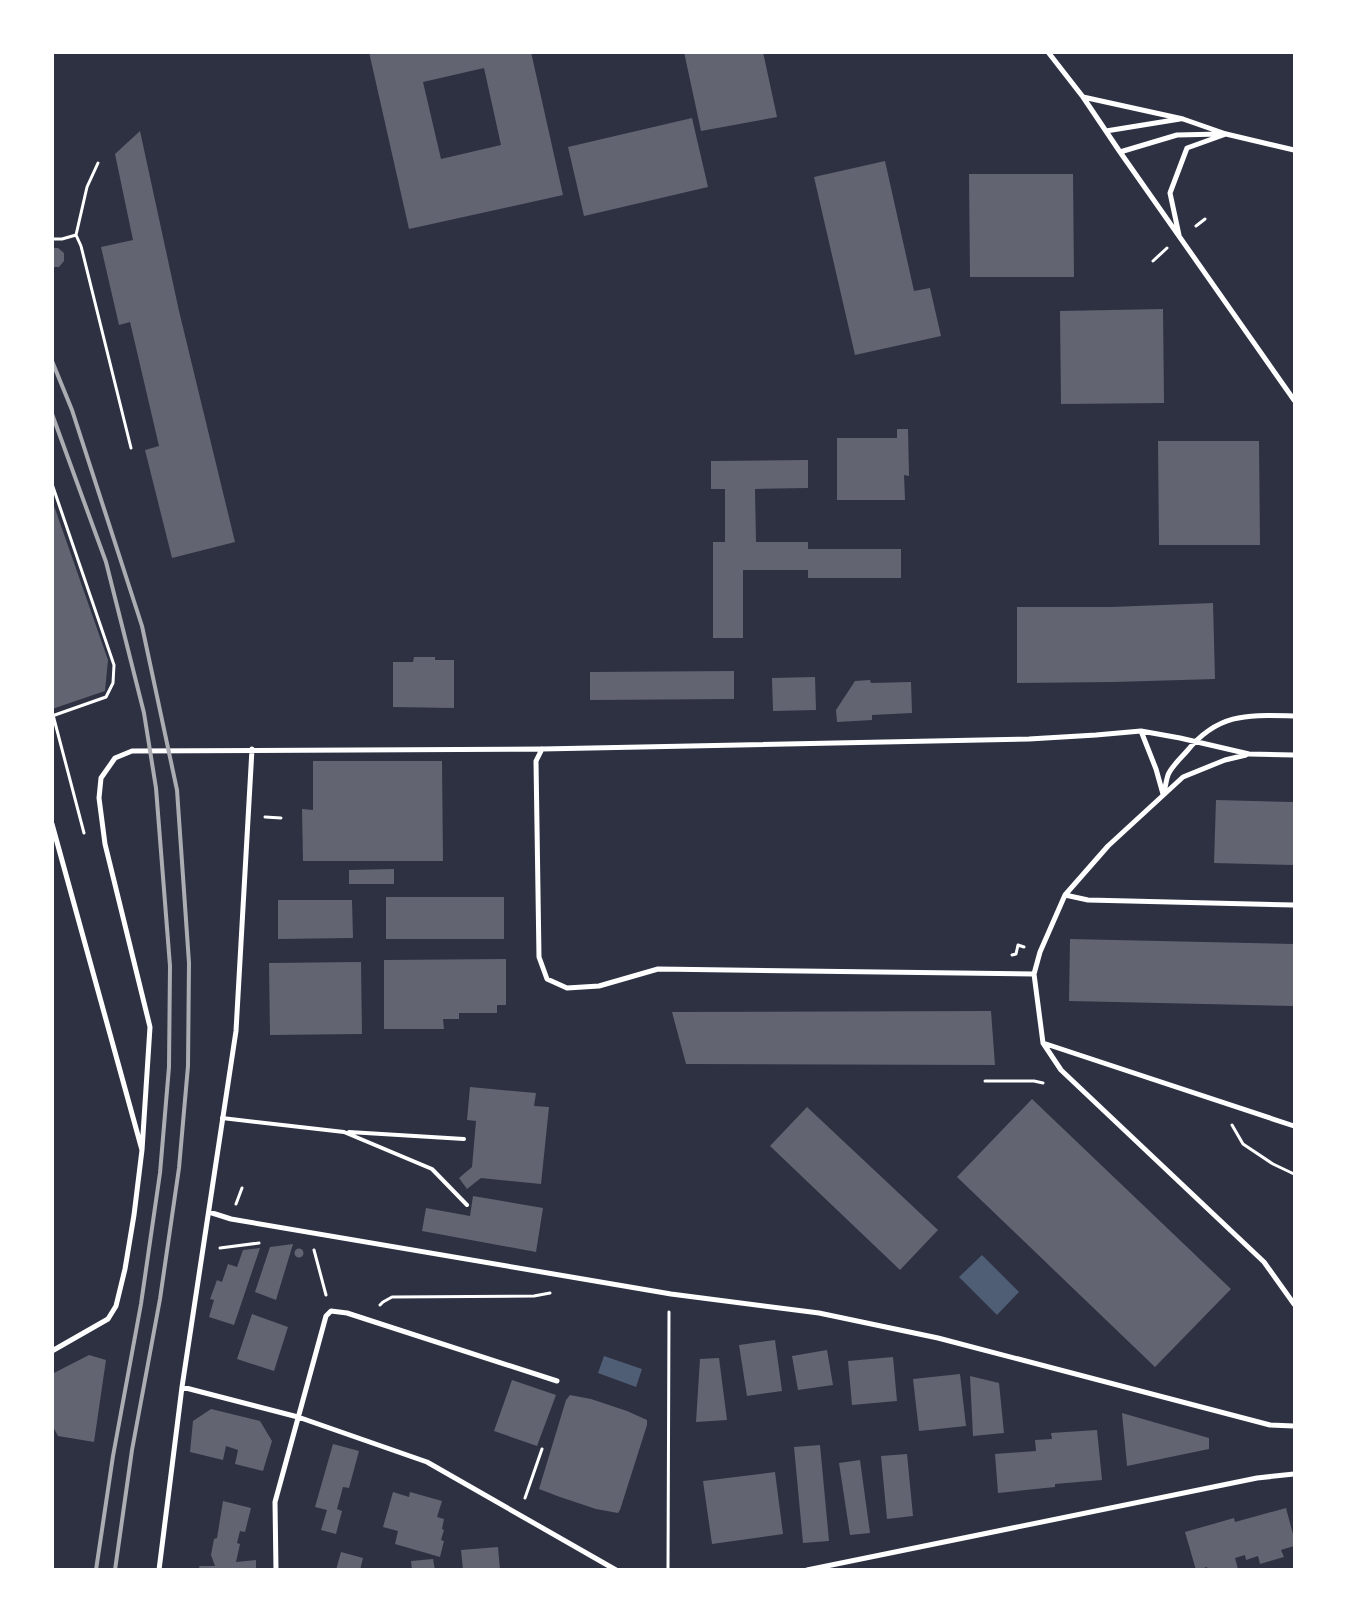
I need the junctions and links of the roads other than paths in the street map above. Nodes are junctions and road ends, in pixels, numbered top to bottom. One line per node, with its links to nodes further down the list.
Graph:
1 (1048, 52): 2 (street)
2 (1082, 97): 3 (street); 4 (street)
3 (1183, 119): 4 (street); 5 (street)
4 (1106, 131): 7 (street)
5 (1226, 134): 6 (street); 7 (street); 8 (street)
6 (1294, 150)
7 (1120, 152): 8 (street)
8 (1180, 238): 9 (street)
9 (1294, 400)
10 (1294, 716): 12 (street)
11 (1141, 731): 12 (street); 14 (street); 17 (street)
12 (1195, 742): 15 (street); 17 (street)
13 (252, 749): 14 (street); 23 (street); 27 (street)
14 (542, 749): 21 (street)
15 (1249, 754): 16 (street); 17 (street)
16 (1294, 755)
17 (1164, 795): 19 (street)
18 (52, 824): 27 (street)
19 (1064, 895): 20 (street); 21 (street)
20 (1294, 905)
21 (1034, 974): 22 (street)
22 (1043, 1043): 24 (street); 30 (street)
23 (222, 1118): 25 (lane); 29 (street)
24 (1294, 1126)
25 (344, 1132): 26 (lane); 28 (lane)
26 (464, 1139)
27 (142, 1150): 31 (street)
28 (467, 1205)
29 (209, 1212): 33 (street); 35 (street)
30 (1294, 1304)
31 (52, 1351)
32 (558, 1381): 34 (street)
33 (182, 1387): 34 (street); 37 (street)
34 (298, 1417): 38 (street); 39 (street)
35 (1294, 1426)
36 (1294, 1474): 40 (street)
37 (159, 1570)
38 (276, 1570)
39 (616, 1570)
40 (807, 1570)

